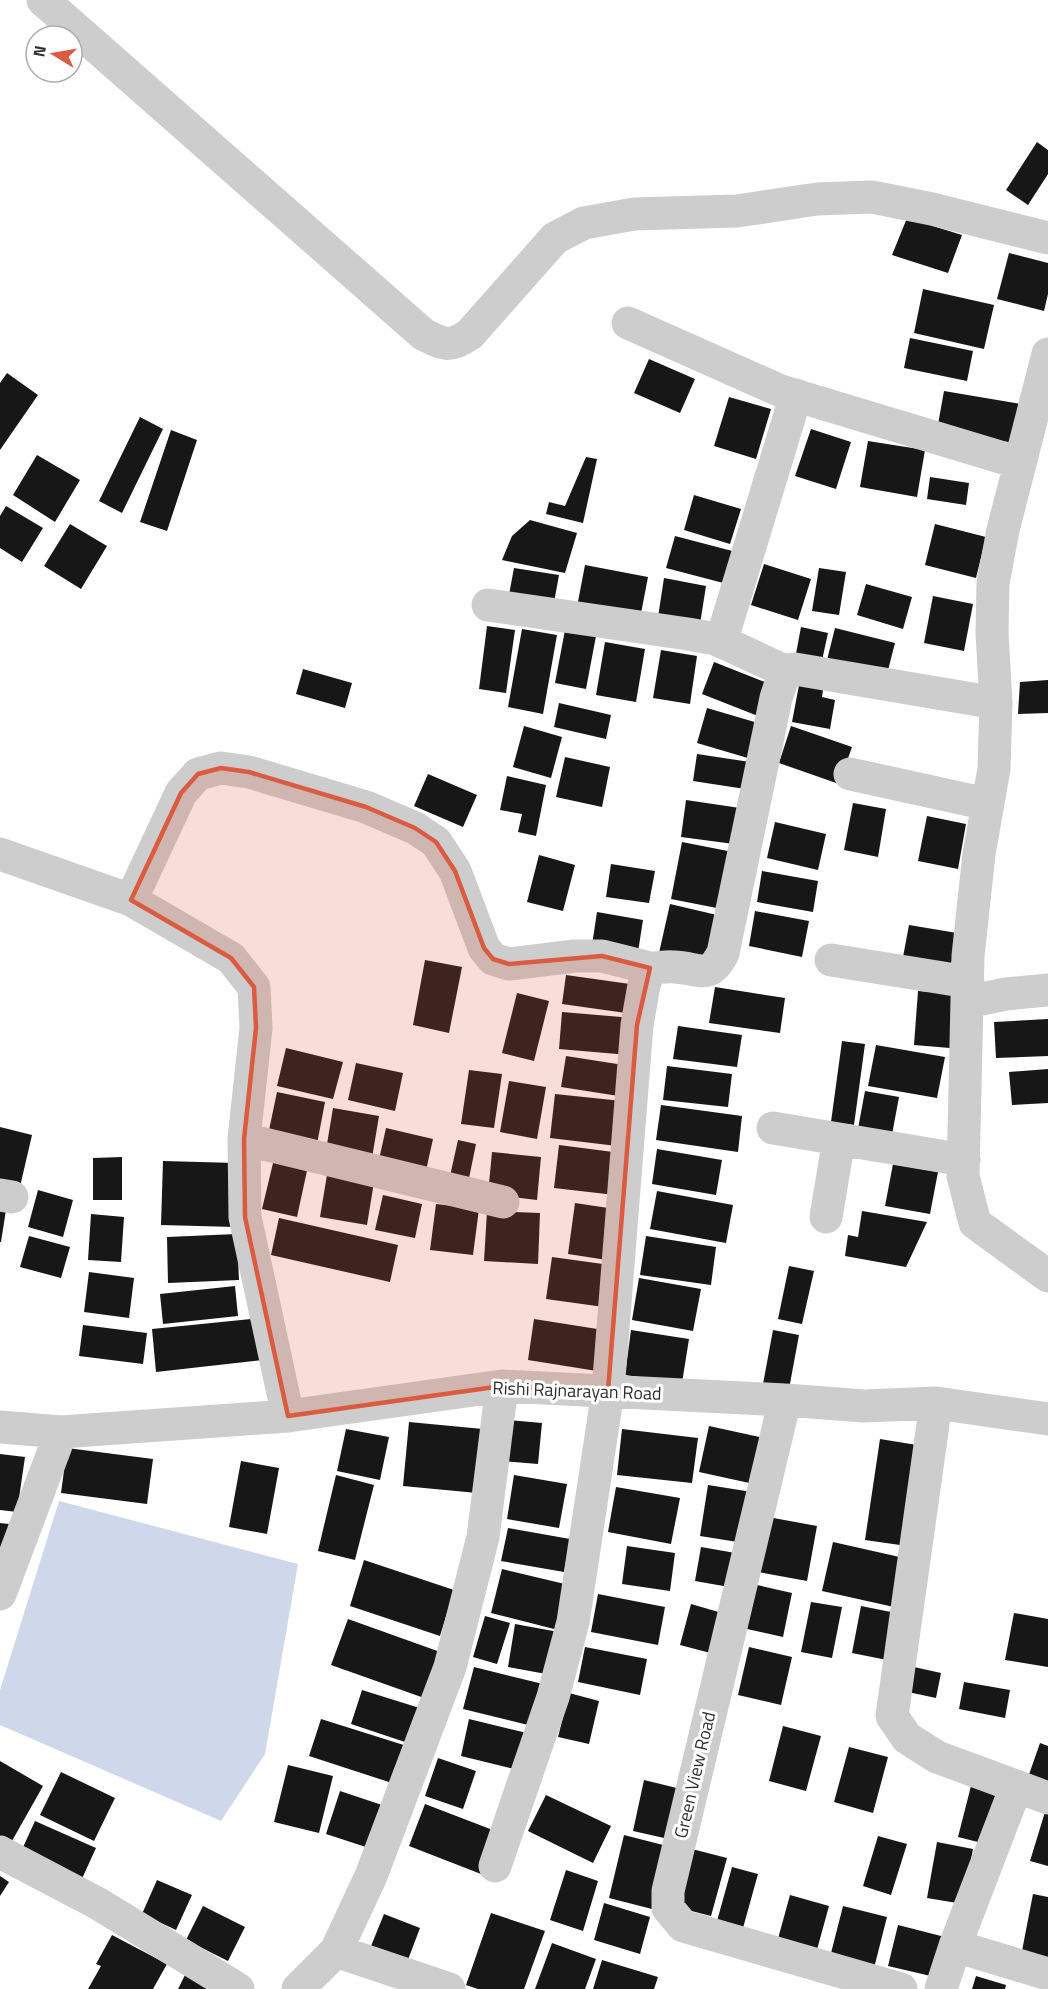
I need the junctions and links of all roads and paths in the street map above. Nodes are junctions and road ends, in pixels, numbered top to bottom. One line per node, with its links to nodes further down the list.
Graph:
1 (43, 0): 2 (street)
2 (1048, 238)
3 (628, 323): 5 (street)
4 (1048, 355): 6 (street)
5 (796, 395): 6 (street); 8 (street)
6 (1020, 463): 10 (street)
7 (488, 605): 8 (street)
8 (721, 642): 9 (street)
9 (785, 671): 10 (street); 16 (street)
10 (996, 703): 12 (street)
11 (850, 774): 12 (street)
12 (987, 804): 18 (street)
13 (0, 854): 14 (street)
14 (131, 900): 16 (street); 20 (street)
15 (831, 960): 18 (street)
16 (650, 968): 27 (street)
17 (1048, 990): 18 (street)
18 (967, 992): 22 (street)
19 (773, 1128): 21 (street)
20 (244, 1139): 23 (street); 30 (street)
21 (839, 1139): 22 (street); 24 (street)
22 (964, 1160): 25 (street)
23 (503, 1202)
24 (826, 1216)
25 (1048, 1276)
26 (502, 1386): 27 (street, Rishi Rajnarayan Road); 30 (street, Rishi Rajnarayan Road); 40 (street)
27 (608, 1391): 28 (street, Rishi Rajnarayan Road); 38 (street)
28 (785, 1400): 29 (street, Rishi Rajnarayan Road); 45 (street, Green View Road)
29 (936, 1403): 31 (street, Rishi Rajnarayan Road); 35 (street)
30 (288, 1416): 33 (street, Rishi Rajnarayan Road)
31 (1048, 1419)
32 (0, 1427): 33 (street, Rishi Rajnarayan Road)
33 (62, 1432): 34 (street)
34 (0, 1594)
35 (1016, 1787): 36 (street); 39 (street)
36 (1048, 1798)
37 (0, 1852): 42 (street)
38 (495, 1866)
39 (955, 1946): 41 (street); 46 (street)
40 (336, 1950): 43 (street); 44 (street)
41 (1048, 1974)
42 (238, 1989)
43 (298, 1989)
44 (449, 1989)
45 (901, 1989)
46 (941, 1989)

